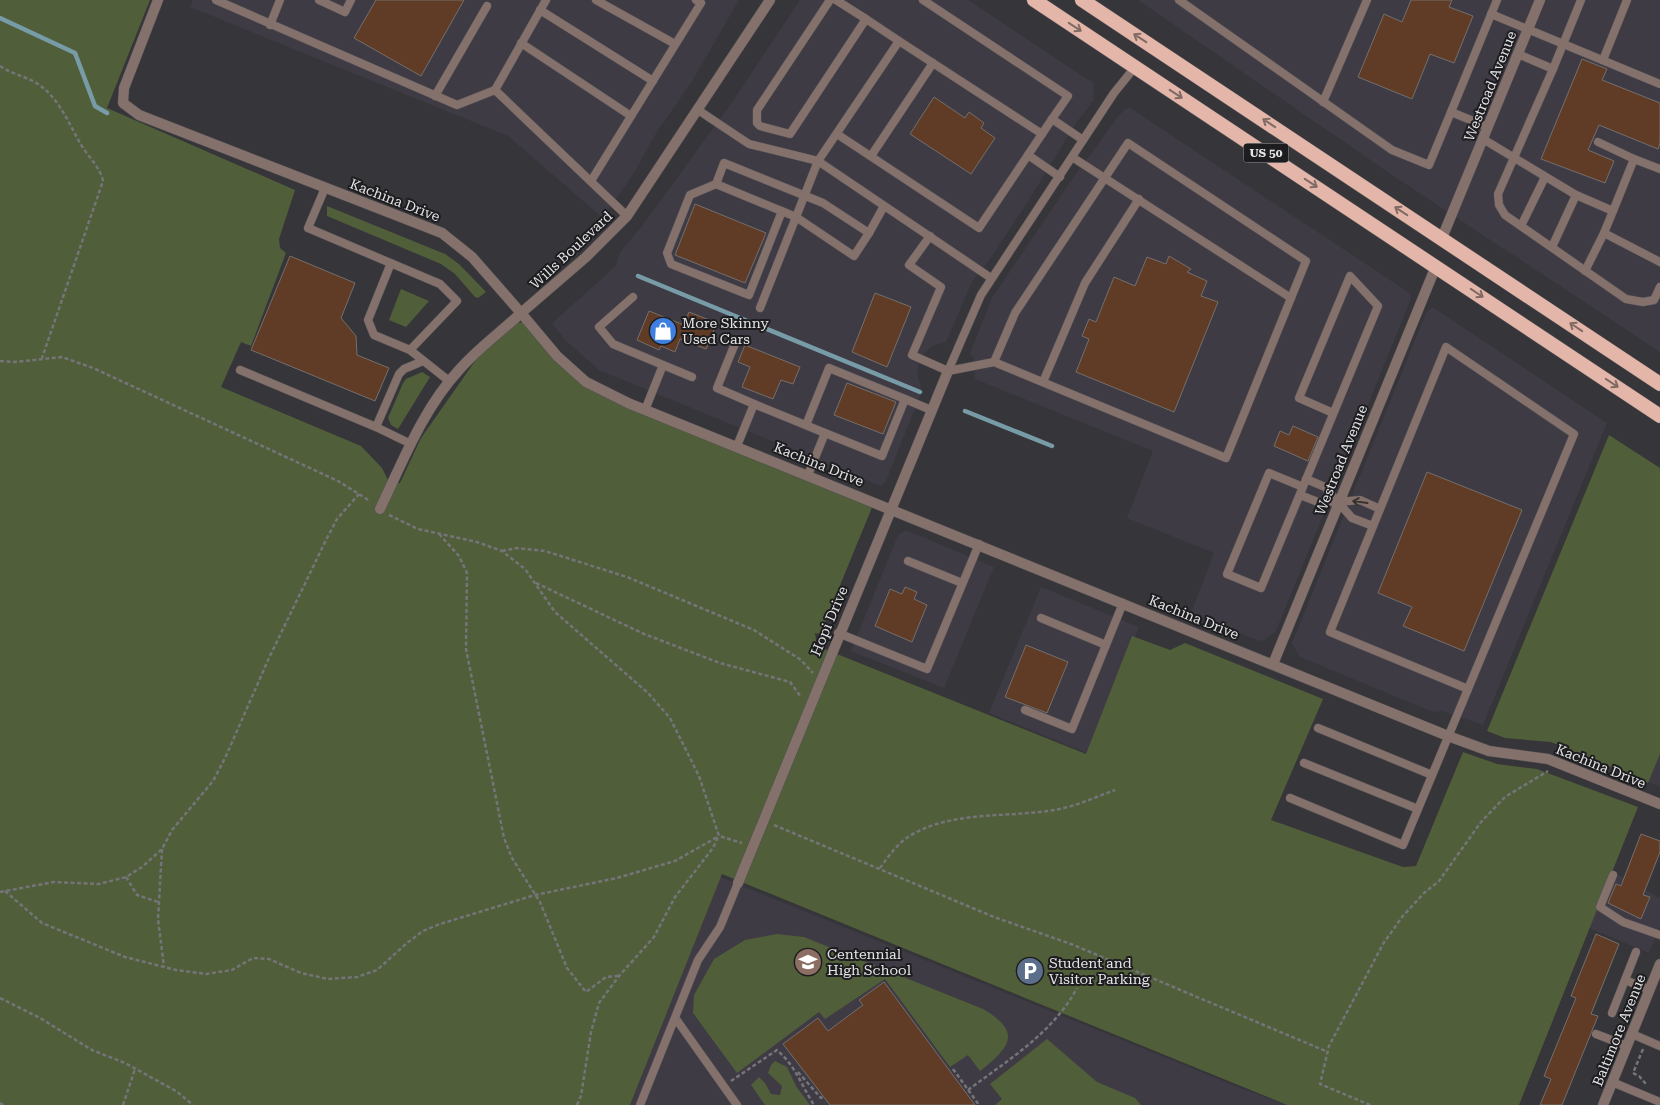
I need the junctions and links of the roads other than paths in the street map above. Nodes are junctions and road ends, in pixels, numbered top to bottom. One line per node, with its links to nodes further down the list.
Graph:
1 (158, 0): 63 (street, Kachina Drive)
2 (216, 0): 25 (lane)
3 (280, 0): 25 (lane)
4 (319, 0): 5 (lane)
5 (351, 0)
6 (546, 0): 22 (lane)
7 (596, 0): 29 (lane)
8 (696, 0): 29 (lane)
9 (830, 0): 24 (lane)
10 (836, 0): 24 (lane)
11 (923, 0): 44 (lane)
12 (1034, 0): 34 (highway, US 50, one-way to 34)
13 (1082, 0): 76 (highway, US 50, one-way to 13)
14 (1179, 0): 40 (lane)
15 (1367, 0): 40 (lane)
16 (1497, 0): 23 (lane)
17 (1540, 0): 26 (street, Westroad Avenue)
18 (1581, 0): 30 (lane)
19 (1628, 0): 32 (lane)
20 (768, 1): 41 (street, Wills Boulevard)
21 (487, 6): 39 (lane)
22 (540, 10): 28 (lane); 36 (lane)
23 (1491, 14): 26 (lane); 42 (lane)
24 (866, 19): 27 (lane)
25 (270, 25): 39 (lane)
26 (1528, 30): 30 (lane); 31 (street, Westroad Avenue)
27 (899, 41): 33 (lane); 46 (lane)
28 (521, 43): 38 (lane); 43 (lane)
29 (675, 44): 36 (lane)
30 (1563, 44): 32 (lane); 35 (lane)
31 (1518, 54): 35 (lane); 45 (street, Westroad Avenue)
32 (1603, 60): 37 (lane)
33 (933, 63): 47 (lane); 51 (lane)
34 (1135, 67): 49 (lane); 80 (highway, US 50, one-way to 80)
35 (1554, 69): 54 (lane)
36 (653, 81): 43 (lane)
37 (1660, 84)
38 (495, 90): 39 (lane); 61 (lane)
39 (435, 96)
40 (1322, 102): 42 (lane)
41 (698, 110): 56 (lane); 70 (street, Wills Boulevard)
42 (1451, 112): 45 (lane)
43 (631, 116): 61 (lane)
44 (1052, 119): 47 (lane); 49 (lane)
45 (1488, 127): 48 (street, Westroad Avenue)
46 (837, 134): 51 (lane); 56 (lane)
47 (1042, 134): 52 (lane)
48 (1483, 139): 54 (lane); 76 (street, Westroad Avenue)
49 (1083, 140): 53 (lane)
50 (1598, 142): 55 (lane)
51 (871, 156): 52 (lane)
52 (1028, 156): 59 (lane)
53 (1072, 158): 59 (lane); 60 (lane)
54 (1514, 158): 58 (lane); 72 (lane)
55 (1634, 159): 57 (lane); 69 (lane)
56 (818, 161): 64 (lane); 67 (lane)
57 (1660, 169)
58 (1545, 176): 65 (lane); 72 (lane)
59 (1060, 177): 82 (lane)
60 (1105, 178): 66 (lane); 85 (lane); 91 (lane)
61 (591, 182): 70 (lane)
62 (716, 184): 64 (lane); 68 (lane); 68 (lane)
63 (325, 188): 79 (lane); 87 (street, Kachina Drive)
64 (805, 195): 71 (lane); 73 (lane)
65 (1576, 195): 69 (lane); 77 (lane)
66 (1139, 199): 85 (lane); 97 (lane)
67 (884, 206): 73 (lane); 75 (lane)
68 (782, 211): 71 (lane)
69 (1613, 212): 74 (lane)
70 (627, 216): 87 (street, Wills Boulevard)
71 (796, 217): 73 (lane); 86 (lane)
72 (1521, 226): 77 (lane)
73 (869, 233)
74 (1604, 233): 78 (lane); 81 (lane)
75 (930, 236): 82 (lane); 94 (lane)
76 (1442, 238): 98 (highway, US 50, one-way to 76)
77 (1552, 247): 81 (lane)
78 (1660, 262)
79 (391, 263): 89 (lane); 89 (lane)
80 (1436, 266): 104 (highway, US 50, one-way to 104); 113 (street, Westroad Avenue)
81 (1585, 271): 83 (lane)
82 (992, 278): 94 (lane)
83 (1660, 288)
84 (633, 297): 92 (lane)
85 (1291, 298): 97 (lane)
86 (760, 308)
87 (521, 313): 96 (street, Wills Boulevard); 101 (street, Kachina Drive)
88 (736, 340): 100 (lane)
89 (410, 350): 90 (lane)
90 (423, 361): 96 (lane); 106 (lane)
91 (994, 362): 94 (lane); 97 (lane)
92 (663, 365): 95 (lane); 101 (lane)
93 (240, 370): 106 (lane)
94 (948, 371): 102 (street, Hopi Drive)
95 (692, 377)
96 (449, 382): 108 (street, Wills Boulevard)
97 (1043, 382)
98 (1660, 384)
99 (905, 400): 102 (lane); 105 (lane); 107 (lane)
100 (754, 404): 105 (lane); 109 (lane)
101 (645, 410): 109 (street, Kachina Drive)
102 (931, 410): 114 (street, Hopi Drive)
103 (1333, 413): 103 (lane); 111 (lane)
104 (1660, 416)
105 (806, 424): 107 (lane)
106 (376, 427): 108 (lane)
107 (825, 433): 110 (lane)
108 (411, 444): 115 (street, Wills Boulevard)
109 (737, 446): 110 (street, Kachina Drive)
110 (808, 475): 114 (street, Kachina Drive)
111 (1306, 479): 112 (lane); 113 (lane)
112 (1301, 491): 112 (lane); 113 (lane)
113 (1338, 502): 116 (lane, one-way to 113); 117 (lane); 125 (street, Westroad Avenue)
114 (892, 508): 118 (street, Kachina Drive); 123 (street, Hopi Drive)
115 (380, 509)
116 (1380, 509): 117 (lane); 126 (lane)
117 (1373, 526): 126 (lane)
118 (979, 544): 120 (lane); 121 (street, Kachina Drive)
119 (908, 561): 120 (lane)
120 (962, 583): 123 (lane)
121 (1123, 603): 124 (lane); 125 (street, Kachina Drive)
122 (1041, 618): 124 (lane)
123 (838, 633): 136 (street, Hopi Drive)
124 (1106, 645): 127 (lane)
125 (1273, 664): 129 (street, Kachina Drive)
126 (1468, 689): 129 (lane)
127 (1024, 710)
128 (1318, 728): 131 (lane)
129 (1448, 736): 131 (lane); 133 (street, Kachina Drive)
130 (1304, 763): 134 (lane)
131 (1432, 775): 134 (lane)
132 (1290, 798): 134 (lane)
133 (1660, 804)
134 (1418, 809)
135 (1613, 875): 137 (lane)
136 (738, 883): 143 (lane)
137 (1660, 935)
138 (1636, 952): 140 (lane)
139 (1660, 964): 141 (street, Baltimore Avenue)
140 (1625, 980): 141 (lane); 142 (lane)
141 (1650, 990): 145 (street, Baltimore Avenue)
142 (1612, 1013)
143 (676, 1019): 150 (lane); 151 (lane)
144 (1596, 1034): 146 (lane)
145 (1632, 1034): 146 (street, Baltimore Avenue); 147 (lane)
146 (1627, 1046): 148 (street, Baltimore Avenue)
147 (1660, 1046)
148 (1612, 1082): 149 (lane); 152 (street, Baltimore Avenue)
149 (1660, 1102)
150 (640, 1105)
151 (737, 1105)
152 (1603, 1105)

